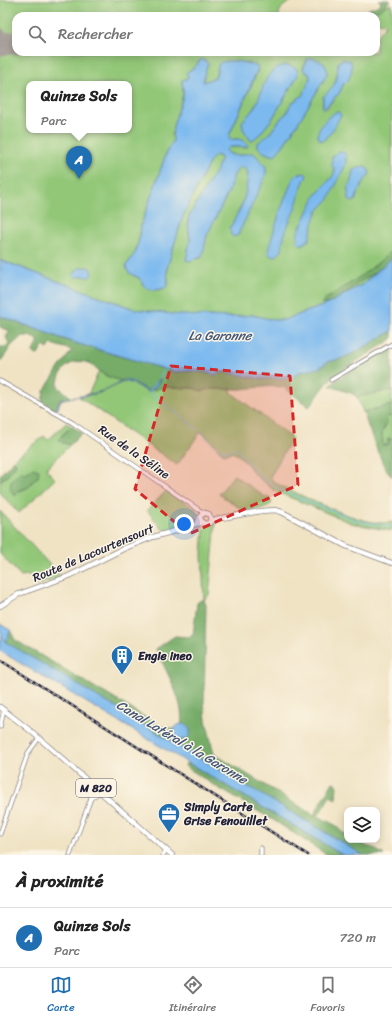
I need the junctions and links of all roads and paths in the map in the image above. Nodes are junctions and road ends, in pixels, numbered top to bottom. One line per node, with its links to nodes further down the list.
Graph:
1 (392, 344): 2 (street)
2 (331, 380)
3 (0, 381): 4 (street, Rue de la Séline)
4 (199, 510): 5 (street, Rue de la Séline); 6 (street)
5 (208, 514): 6 (main road); 7 (main road); 8 (main road)
6 (200, 517): 9 (main road); 10 (main road)
7 (216, 519): 8 (main road, Route de Lacourtensourt); 11 (main road, Route de Lacourtensourt)
8 (210, 522): 9 (main road, Route de Lacourtensourt)
9 (203, 523): 10 (main road, Route de Lacourtensourt)
10 (196, 524): 12 (main road, Route de Lacourtensourt)
11 (392, 563)
12 (0, 606)
13 (0, 703): 16 (main road, M 820)
14 (2, 708): 15 (main road, M 820); 17 (street)
15 (12, 716): 16 (main road, M 820); 17 (street)
16 (20, 722): 18 (main road, M 820)
17 (1, 726)
18 (39, 738): 19 (main road, M 820); 22 (street)
19 (82, 775): 20 (main road, M 820); 21 (street)
20 (100, 792): 21 (street); 24 (main road, M 820)
21 (91, 798): 25 (street)
22 (0, 834)
23 (261, 848): 28 (street)
24 (166, 850): 26 (street); 27 (main road, M 820)
25 (70, 855)
26 (163, 855)
27 (172, 855)
28 (261, 855)

